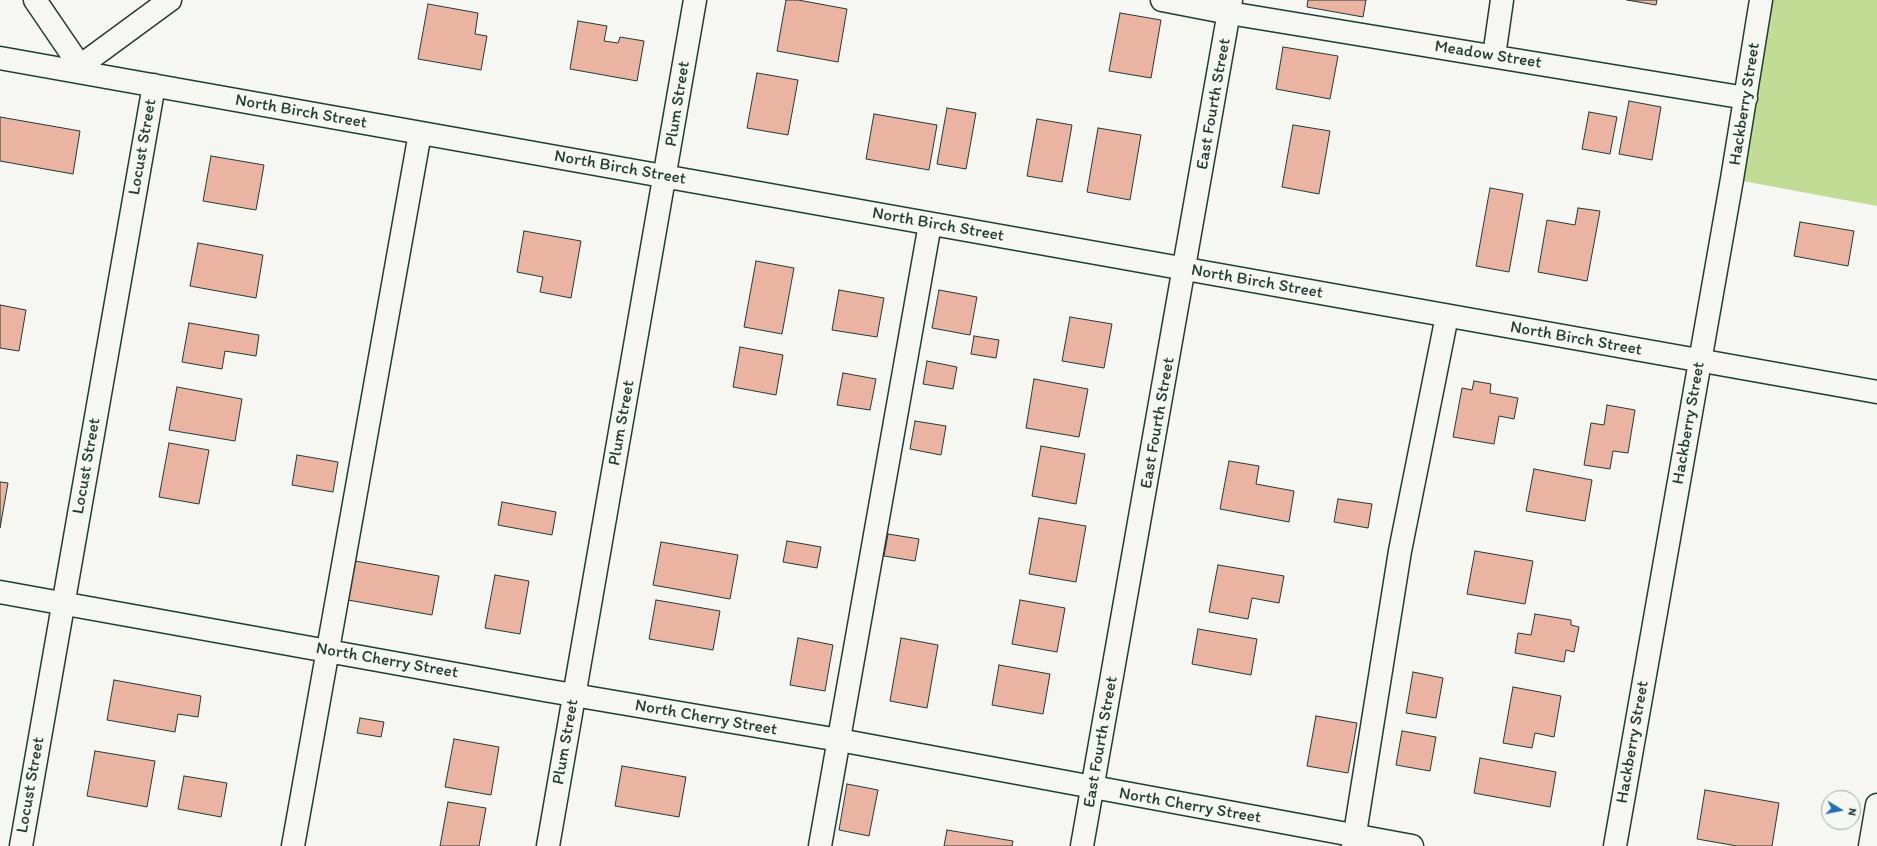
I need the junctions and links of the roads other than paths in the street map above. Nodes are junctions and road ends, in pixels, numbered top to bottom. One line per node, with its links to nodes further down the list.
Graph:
1 (35, 0): 10 (street)
2 (170, 0): 10 (street)
3 (695, 0): 14 (street, Plum Street)
4 (1162, 0): 7 (street, Meadow Street)
5 (1502, 0): 8 (street)
6 (1762, 0): 12 (street, Hackberry Street)
7 (1230, 7): 8 (street, Meadow Street); 16 (street, East Fourth Street)
8 (1494, 56): 12 (street, Meadow Street)
9 (0, 58): 10 (street, North Birch Street)
10 (86, 70): 11 (street, North Birch Street)
11 (154, 85): 13 (street, North Birch Street); 21 (street, Locust Street)
12 (1746, 98): 18 (street, Hackberry Street)
13 (420, 133): 14 (street, North Birch Street); 22 (street)
14 (665, 176): 15 (street, North Birch Street); 23 (street, Plum Street)
15 (930, 224): 16 (street, North Birch Street); 24 (street)
16 (1185, 269): 17 (street, North Birch Street); 25 (street, East Fourth Street)
17 (1447, 316): 18 (street, North Birch Street); 27 (street)
18 (1700, 361): 19 (street, North Birch Street); 34 (street, Hackberry Street)
19 (1877, 392)
20 (0, 592): 21 (street, North Cherry Street)
21 (63, 603): 22 (street, North Cherry Street); 28 (street, Locust Street)
22 (327, 651): 23 (street, North Cherry Street); 29 (street)
23 (574, 695): 24 (street, North Cherry Street); 30 (street, Plum Street)
24 (839, 740): 25 (street, North Cherry Street); 31 (street)
25 (1092, 788): 27 (street, North Cherry Street); 32 (street, East Fourth Street)
26 (1877, 806): 35 (street)
27 (1354, 841): 33 (street, North Cherry Street)
28 (21, 846)
29 (293, 846)
30 (548, 846)
31 (820, 846)
32 (1082, 846)
33 (1412, 846)
34 (1615, 846)
35 (1870, 846)

